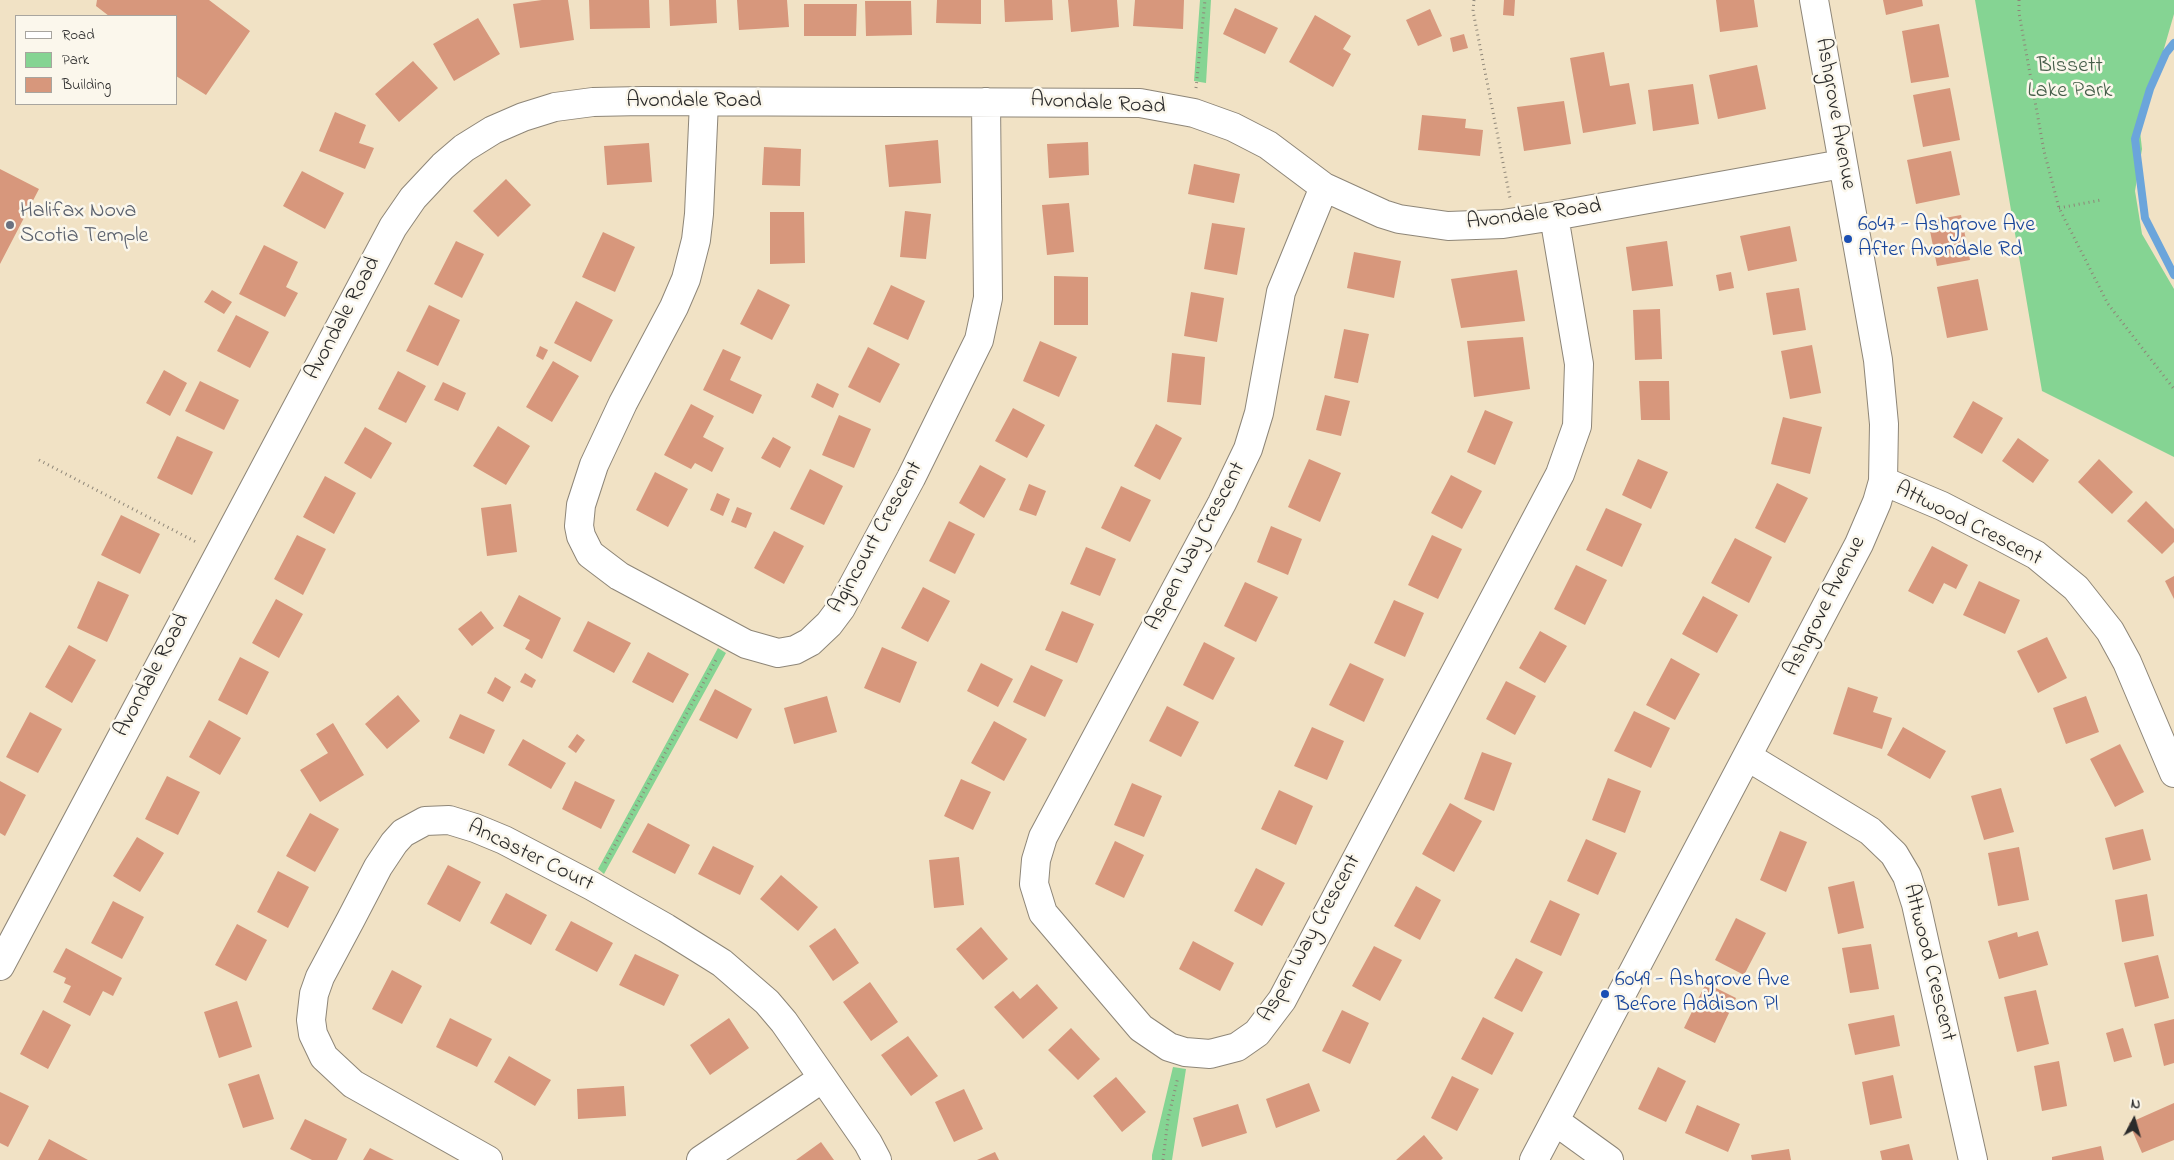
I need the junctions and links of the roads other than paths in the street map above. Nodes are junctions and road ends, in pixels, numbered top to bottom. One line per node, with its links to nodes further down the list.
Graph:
1 (1814, 0): 4 (street, Ashgrove Avenue)
2 (704, 102): 3 (street, Avondale Road); 3 (street, Agincourt Crescent); 10 (street, Avondale Road)
3 (986, 102): 5 (street, Avondale Road)
4 (1842, 164): 6 (street, Avondale Road); 7 (street, Ashgrove Avenue)
5 (1324, 187): 6 (street, Avondale Road); 6 (street, Aspen Way Crescent)
6 (1554, 216)
7 (1883, 481): 8 (street, Ashgrove Avenue); 9 (street, Attwood Crescent)
8 (1748, 757): 12 (street, Ashgrove Avenue); 18 (street, Attwood Crescent)
9 (2174, 773)
10 (0, 966)
11 (823, 1078): 13 (street, Ancaster Court); 14 (street); 15 (street, Ancaster Court)
12 (1555, 1121): 16 (street, Ashgrove Avenue); 17 (street)
13 (488, 1160)
14 (701, 1160)
15 (877, 1160)
16 (1534, 1160)
17 (1609, 1160)
18 (1973, 1160)

